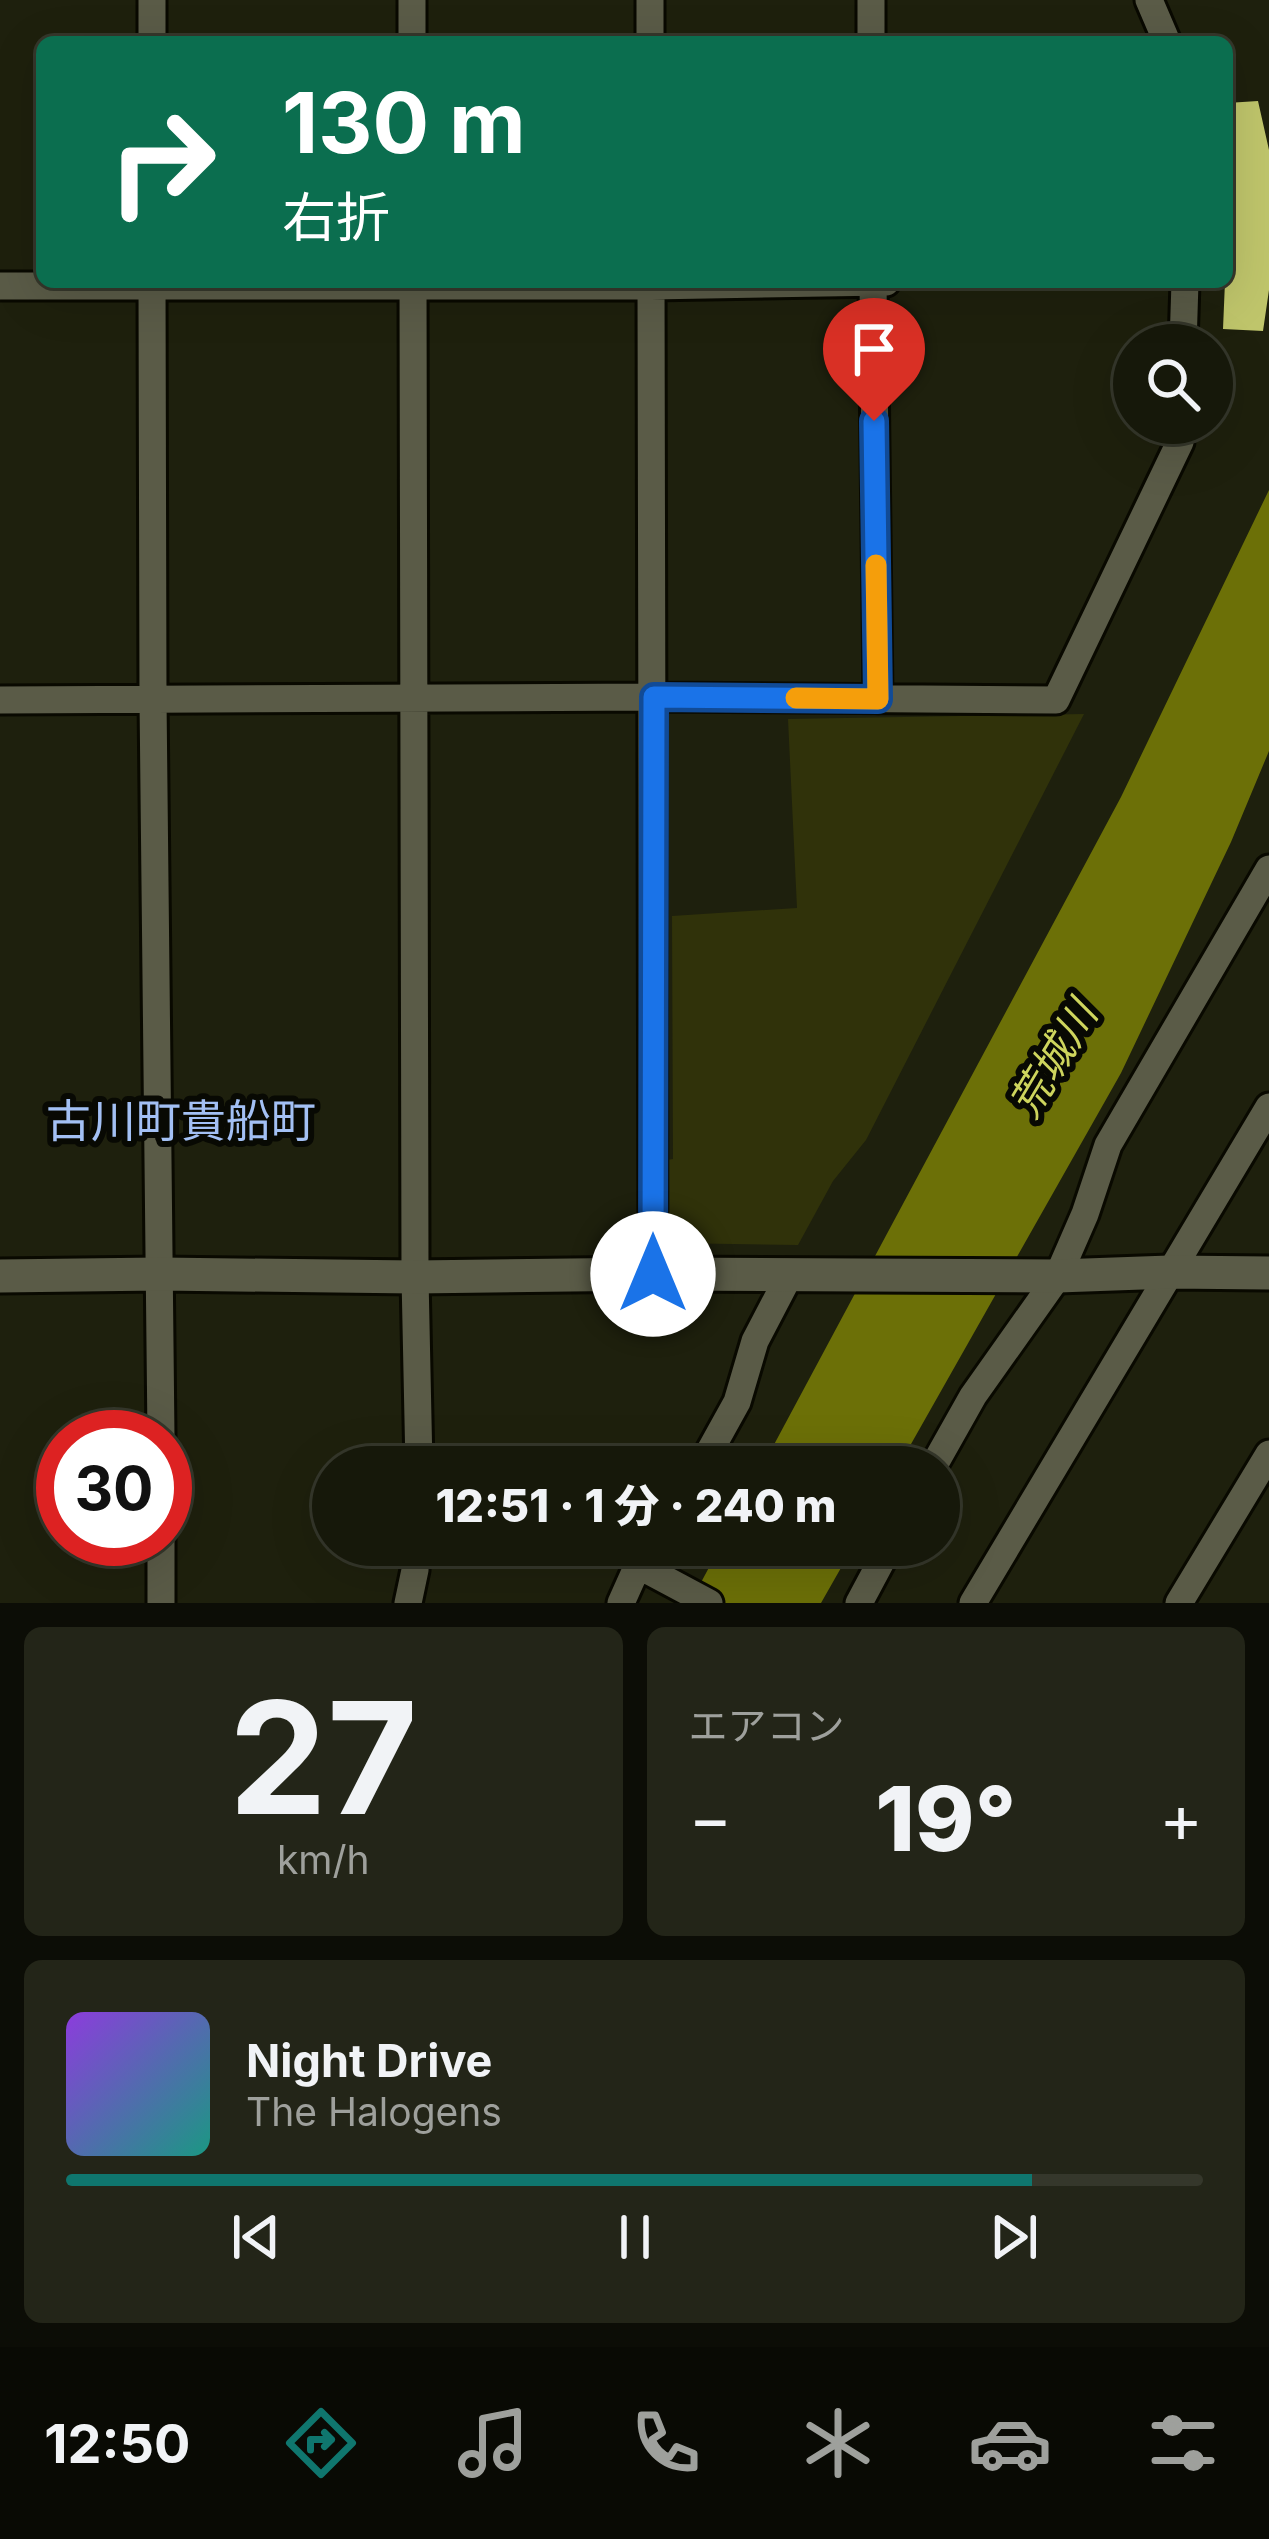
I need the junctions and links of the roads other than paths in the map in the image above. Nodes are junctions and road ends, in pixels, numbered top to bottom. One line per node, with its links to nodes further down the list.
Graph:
1 (152, 0): 6 (street)
2 (412, 0): 7 (street)
3 (650, 0): 8 (street)
4 (871, 0): 9 (street)
5 (1149, 0): 10 (street)
6 (152, 36)
7 (412, 36)
8 (650, 36)
9 (871, 36)
10 (1164, 36)
11 (36, 285): 12 (street)
12 (0, 286)
13 (152, 288): 22 (street)
14 (413, 288): 21 (street)
15 (651, 288): 20 (street)
16 (872, 288): 23 (street)
17 (1185, 288): 18 (street)
18 (1184, 324)
19 (1179, 444): 23 (street)
20 (654, 697): 21 (street); 23 (street); 30 (street)
21 (414, 698): 22 (street); 34 (street)
22 (153, 699): 24 (street); 29 (street)
23 (878, 699)
24 (0, 700)
25 (1269, 869): 33 (street)
26 (1269, 1107): 27 (street)
27 (1170, 1272): 28 (street); 33 (street); 50 (street)
28 (1269, 1273)
29 (160, 1274): 32 (street); 34 (street); 35 (street)
30 (653, 1274): 31 (street); 34 (street)
31 (790, 1274): 33 (street); 37 (street)
32 (0, 1276)
33 (1049, 1276): 38 (street)
34 (415, 1277): 36 (street)
35 (160, 1410)
36 (419, 1446)
37 (713, 1446)
38 (945, 1446)
39 (1269, 1454): 51 (street)
40 (160, 1566): 45 (street)
41 (415, 1566): 46 (street)
42 (639, 1566): 47 (street)
43 (659, 1566): 48 (street)
44 (879, 1566): 49 (street)
45 (160, 1603)
46 (408, 1603)
47 (621, 1603)
48 (709, 1603)
49 (859, 1603)
50 (973, 1603)
51 (1179, 1603)

